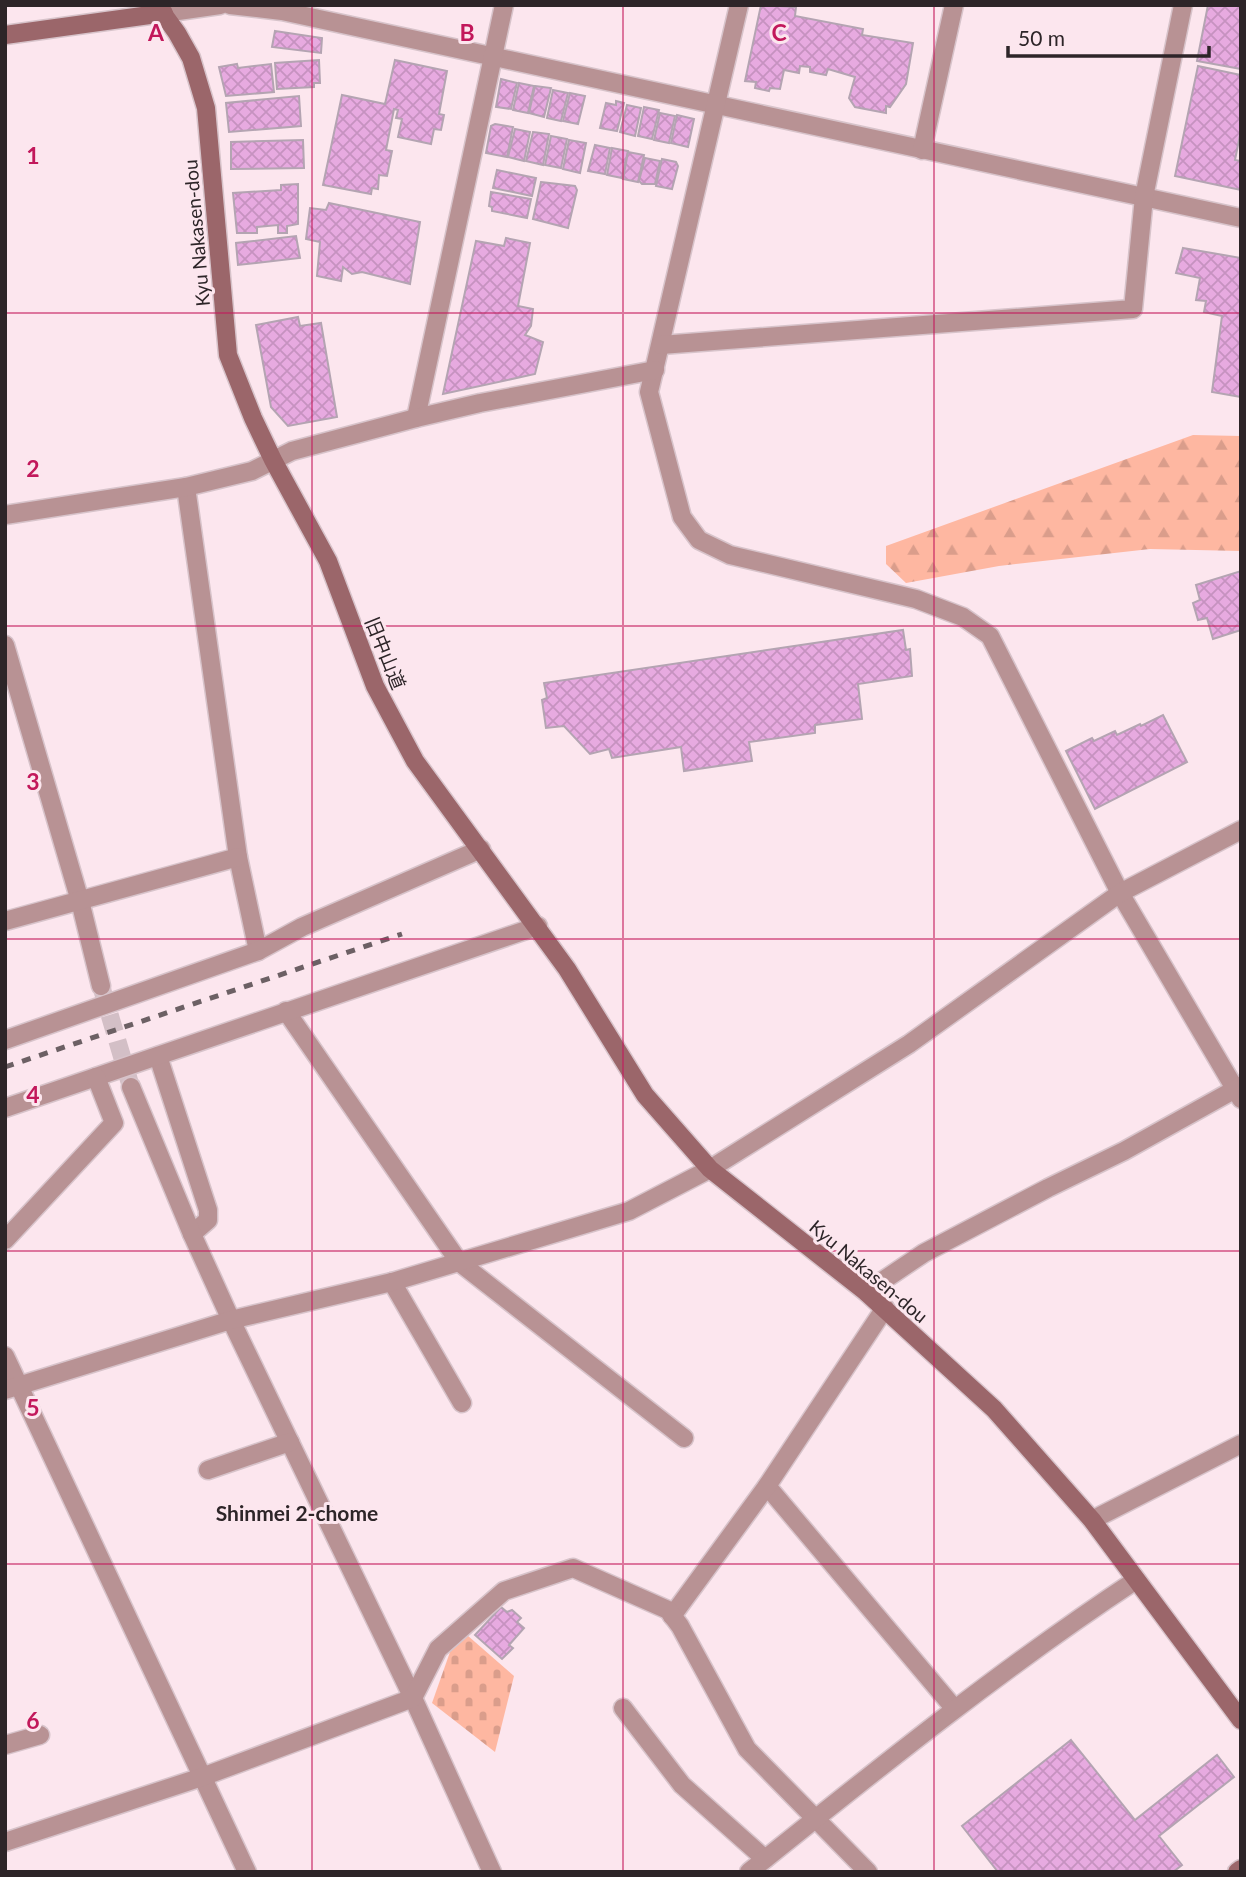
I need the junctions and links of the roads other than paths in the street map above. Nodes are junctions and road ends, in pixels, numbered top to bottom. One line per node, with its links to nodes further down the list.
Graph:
1 (220, 5): 8 (street)
2 (230, 5): 7 (street)
3 (504, 5): 10 (street)
4 (738, 5): 11 (street)
5 (954, 5): 12 (street)
6 (1184, 5): 13 (street)
7 (282, 8): 10 (street)
8 (160, 9): 9 (street); 18 (street, Kyu Nakasen-dou)
9 (5, 35)
10 (492, 57): 11 (street); 17 (street)
11 (716, 106): 12 (street); 15 (street)
12 (922, 150): 13 (street)
13 (1144, 197): 14 (street); 15 (street)
14 (1241, 218)
15 (661, 345): 16 (street)
16 (655, 370): 17 (street); 25 (street)
17 (416, 418): 18 (street)
18 (273, 460): 19 (street); 23 (street, 旧中山道)
19 (186, 487): 20 (street); 24 (street)
20 (5, 515)
21 (5, 645): 26 (street)
22 (1241, 830): 25 (street)
23 (481, 849): 28 (street, Kyu Nakasen-dou); 29 (street)
24 (238, 857): 26 (street); 29 (street)
25 (1120, 893): 36 (street); 38 (street)
26 (80, 901): 27 (street); 30 (street)
27 (5, 921)
28 (538, 926): 31 (street); 38 (street, Kyu Nakasen-dou)
29 (258, 951): 32 (street)
30 (101, 986)
31 (286, 1011): 33 (street); 41 (street)
32 (5, 1040)
33 (158, 1056): 34 (street); 39 (street)
34 (96, 1077): 37 (street); 40 (street)
35 (131, 1087): 39 (street)
36 (1239, 1091): 43 (street)
37 (5, 1108)
38 (710, 1169): 41 (street); 43 (street, Kyu Nakasen-dou)
39 (192, 1234): 45 (street)
40 (5, 1240)
41 (459, 1262): 42 (street); 49 (street)
42 (392, 1282): 45 (street); 48 (street)
43 (866, 1292): 44 (street, Kyu Nakasen-dou)
44 (885, 1308): 53 (street); 54 (street, Kyu Nakasen-dou)
45 (231, 1320): 47 (street); 50 (street)
46 (5, 1356): 47 (street)
47 (12, 1388): 63 (street)
48 (462, 1404)
49 (684, 1438)
50 (290, 1442): 52 (street); 57 (street)
51 (1241, 1444): 54 (street)
52 (208, 1470)
53 (767, 1486): 56 (street); 59 (street)
54 (1092, 1520): 55 (street, Kyu Nakasen-dou)
55 (1136, 1580): 59 (street); 60 (street, Kyu Nakasen-dou)
56 (672, 1616): 57 (street); 64 (street)
57 (413, 1698): 63 (street); 68 (street)
58 (623, 1708): 66 (street)
59 (954, 1709): 64 (street)
60 (1241, 1720)
61 (40, 1735): 62 (street)
62 (5, 1745)
63 (202, 1777): 65 (street); 67 (street)
64 (815, 1819): 66 (street); 70 (street)
65 (5, 1842)
66 (765, 1859): 69 (street)
67 (247, 1872)
68 (492, 1872)
69 (750, 1872)
70 (868, 1872)

